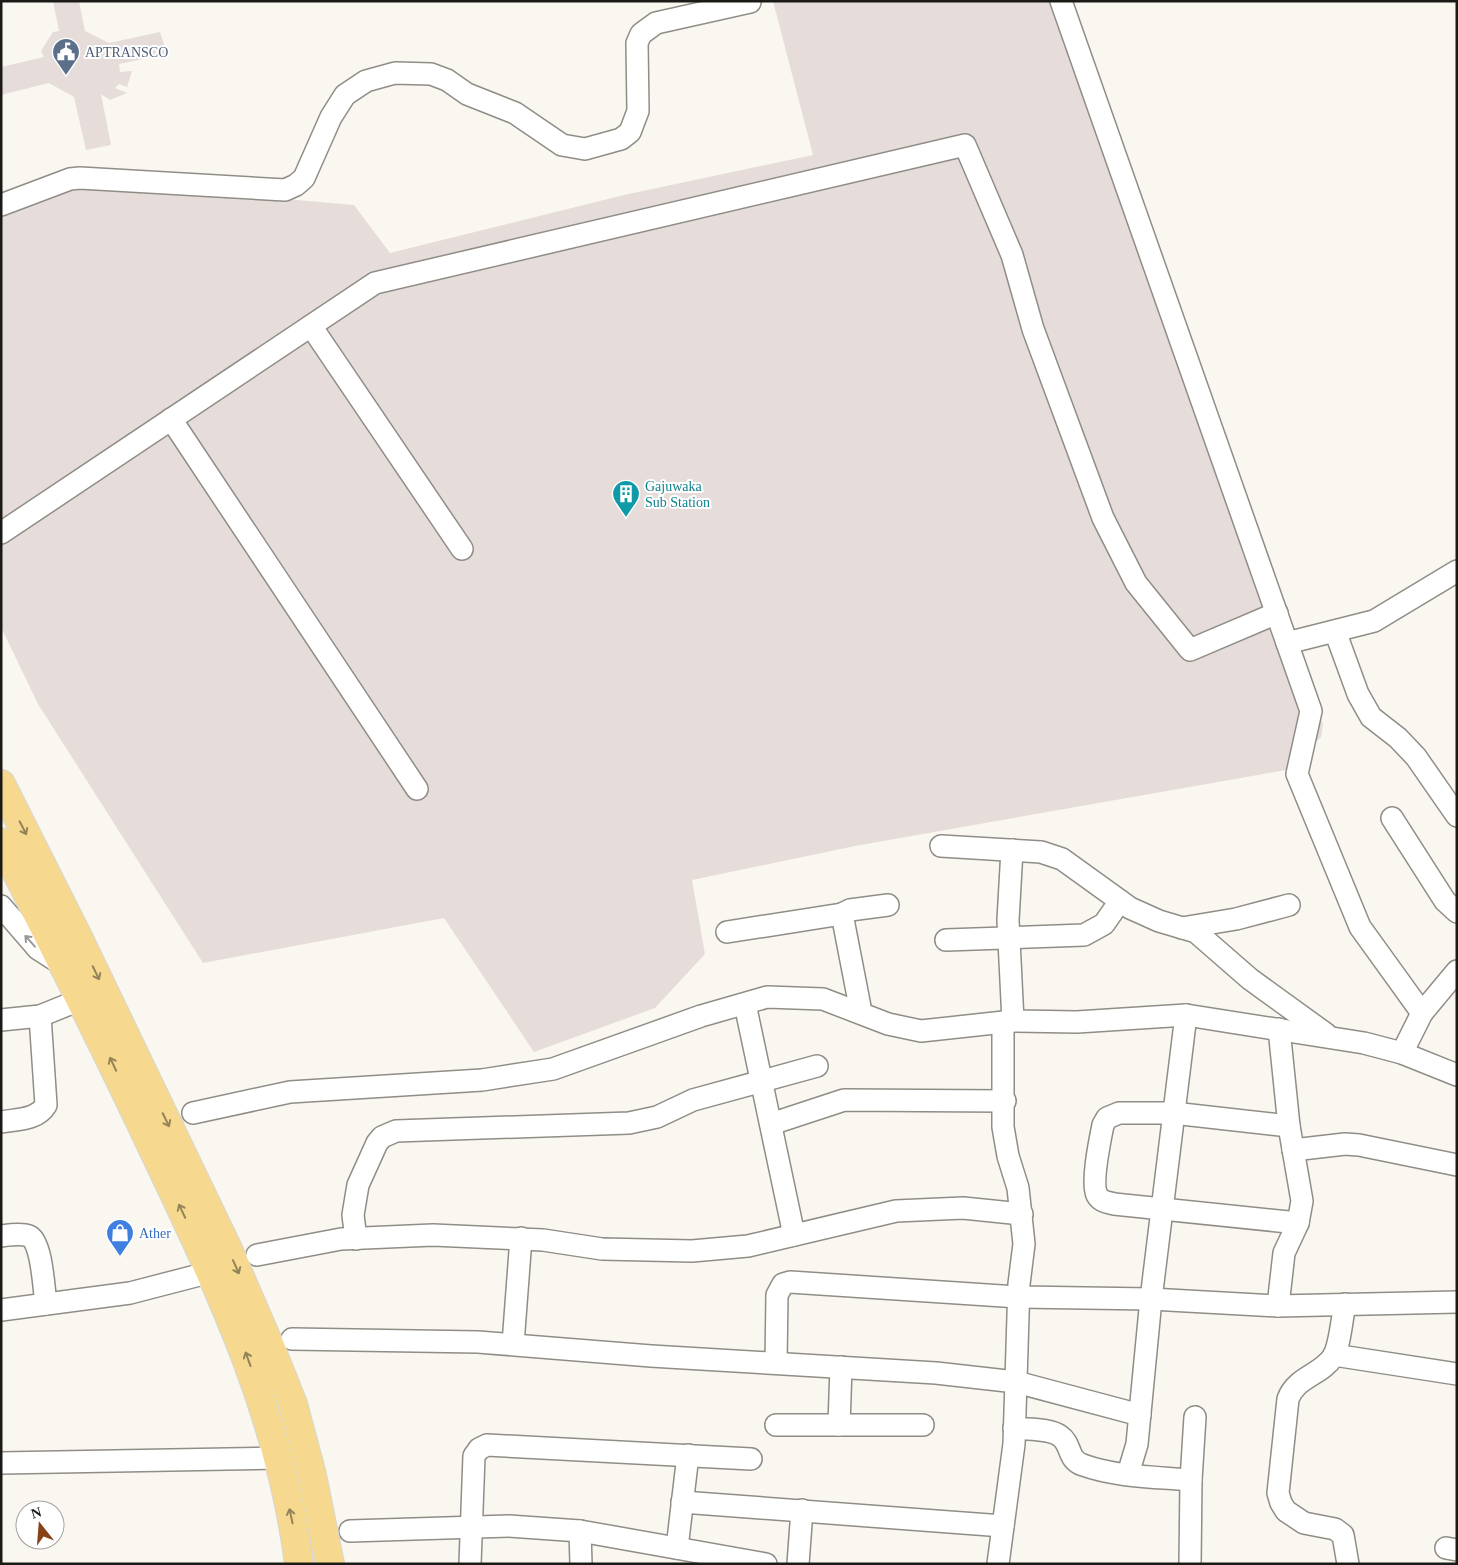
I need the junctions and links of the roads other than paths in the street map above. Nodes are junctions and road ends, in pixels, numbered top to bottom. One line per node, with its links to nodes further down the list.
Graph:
1 (1061, 1): 9 (street)
2 (750, 2): 3 (street)
3 (1, 205)
4 (311, 326): 5 (street); 7 (street); 9 (street)
5 (171, 419): 6 (street); 13 (street)
6 (1, 533)
7 (462, 549)
8 (1457, 571): 10 (street)
9 (1276, 613): 11 (street)
10 (1335, 631): 11 (street); 14 (street)
11 (1287, 643): 34 (street)
12 (1, 784): 96 (main road, one-way to 96)
13 (417, 789)
14 (1457, 816)
15 (1392, 818): 23 (street)
16 (1, 842): 29 (main road)
17 (941, 846): 18 (street)
18 (1012, 850): 19 (street); 27 (street)
19 (1120, 901): 25 (street); 27 (street)
20 (888, 905): 24 (street)
21 (1289, 905): 25 (street)
22 (1, 906): 29 (street, one-way to 22)
23 (1457, 912)
24 (842, 914): 26 (street); 33 (street)
25 (1182, 928): 40 (street)
26 (727, 932)
27 (1009, 937): 28 (street); 38 (street)
28 (946, 940)
29 (66, 967): 31 (main road)
30 (1457, 971): 34 (street)
31 (82, 999): 35 (street); 61 (main road, one-way to 31)
32 (745, 1004): 33 (street); 44 (street); 46 (street)
33 (861, 1012): 38 (street)
34 (1422, 1013): 41 (street)
35 (40, 1016): 37 (street); 48 (street)
36 (1186, 1016): 38 (street); 39 (street); 47 (street)
37 (1, 1020)
38 (1008, 1021): 45 (street)
39 (1279, 1028): 40 (street); 50 (street)
40 (1330, 1037): 41 (street)
41 (1402, 1053): 43 (street)
42 (817, 1066): 44 (street)
43 (1457, 1075)
44 (762, 1082): 49 (street); 58 (street)
45 (1005, 1101): 49 (street); 54 (street)
46 (193, 1112)
47 (1173, 1113): 50 (street); 53 (street); 53 (street)
48 (1, 1122)
49 (771, 1124): 56 (street)
50 (1289, 1126): 51 (street)
51 (1293, 1150): 52 (street); 55 (street)
52 (1457, 1165)
53 (1162, 1208): 55 (street); 63 (street)
54 (1022, 1214): 56 (street); 62 (street)
55 (1298, 1223): 67 (street)
56 (794, 1235): 59 (street)
57 (1, 1236): 65 (street)
58 (356, 1238): 59 (street); 60 (street)
59 (521, 1238): 70 (street)
60 (257, 1255)
61 (212, 1272): 65 (street); 83 (main road, one-way to 61)
62 (1019, 1297): 63 (street); 72 (street); 75 (street)
63 (1151, 1299): 67 (street); 76 (street)
64 (1457, 1302): 66 (street)
65 (46, 1304): 68 (street)
66 (1345, 1304): 67 (street); 71 (street)
67 (1278, 1306)
68 (1, 1310)
69 (292, 1339): 70 (street)
70 (514, 1344): 72 (street)
71 (1334, 1355): 74 (street); 103 (street)
72 (776, 1364): 73 (street)
73 (841, 1367): 75 (street); 79 (street)
74 (1457, 1374)
75 (1016, 1382): 76 (street); 81 (street)
76 (1140, 1415): 86 (street)
77 (1195, 1417): 87 (street)
78 (776, 1425): 79 (street)
79 (839, 1425): 80 (street)
80 (923, 1426)
81 (1014, 1428): 86 (street); 90 (street)
82 (688, 1455): 84 (street); 88 (street); 91 (street)
83 (279, 1458): 85 (street); 95 (main road, one-way to 83)
84 (751, 1459)
85 (1, 1463)
86 (1128, 1474): 87 (street)
87 (1191, 1480): 102 (street)
88 (682, 1502): 89 (street); 94 (street)
89 (802, 1510): 90 (street); 100 (street)
90 (1003, 1526): 101 (street)
91 (471, 1527): 92 (street); 93 (street); 97 (street)
92 (350, 1531)
93 (580, 1531): 94 (street); 98 (street)
94 (685, 1554): 99 (street)
95 (299, 1564)
96 (330, 1564)
97 (470, 1564)
98 (581, 1564)
99 (766, 1564)
100 (798, 1564)
101 (998, 1564)
102 (1190, 1564)
103 (1348, 1564)

